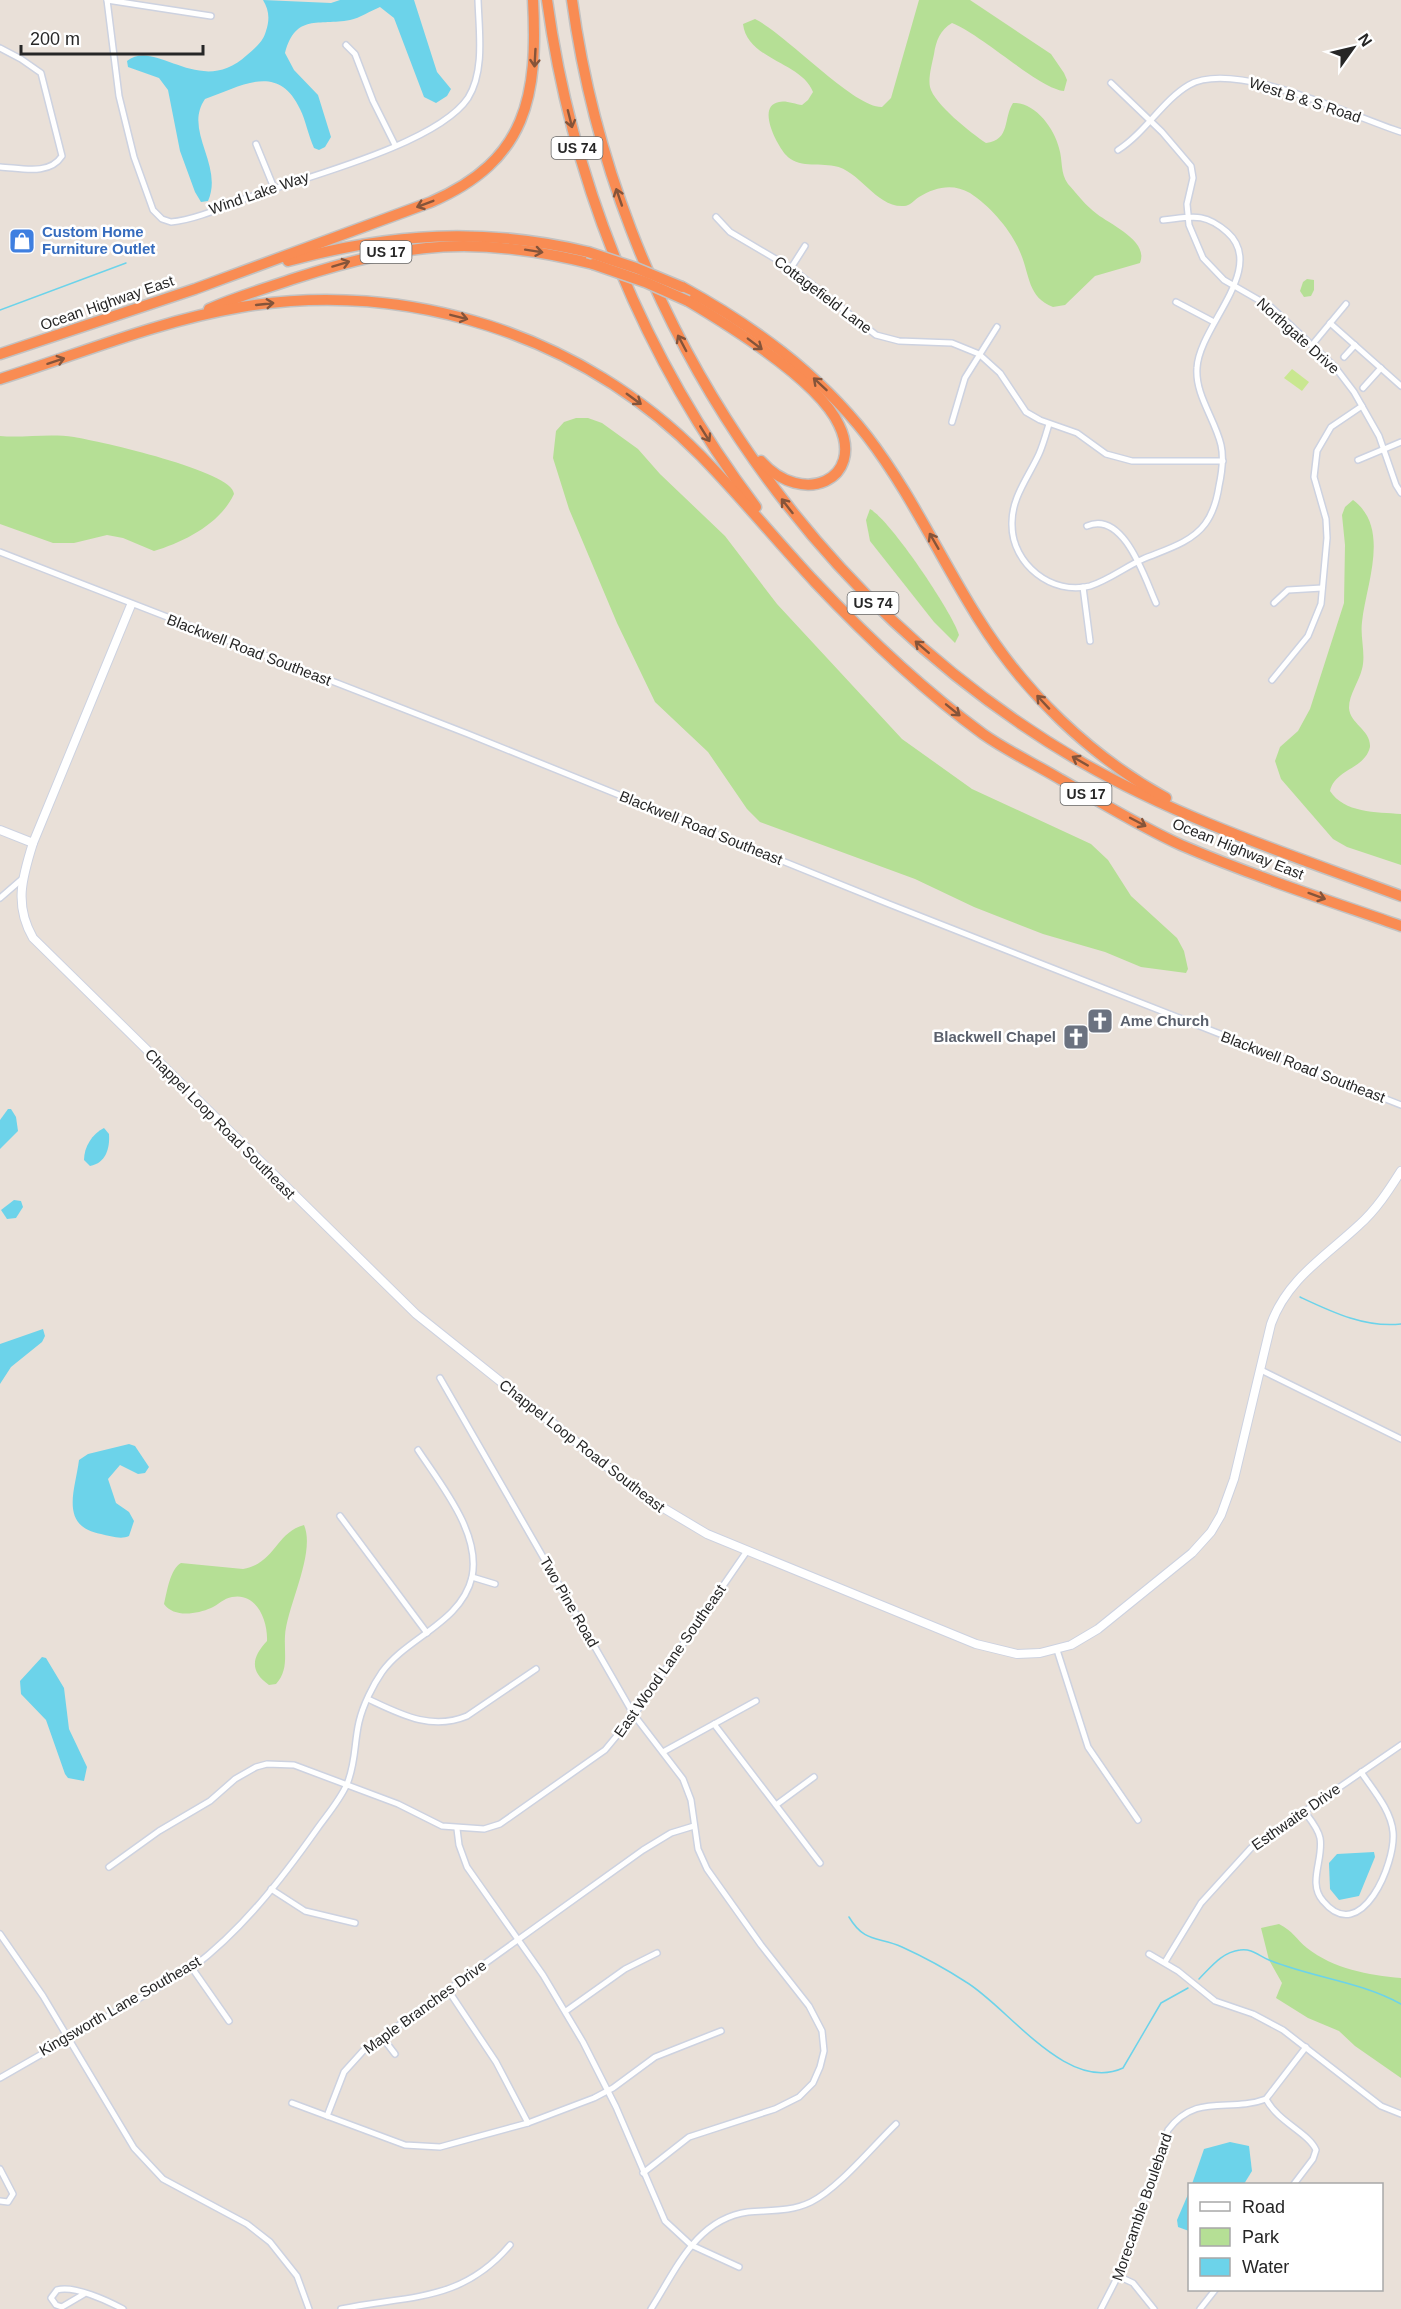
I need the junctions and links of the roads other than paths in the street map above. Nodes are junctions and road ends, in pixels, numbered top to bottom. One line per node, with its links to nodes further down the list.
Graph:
1 (107, 0): 6 (street); 16 (street, Wind Lake Way)
2 (478, 0): 13 (street, Wind Lake Way)
3 (534, 0): 22 (highway, one-way to 22)
4 (547, 0): 51 (highway, US 74, one-way to 51)
5 (572, 0): 40 (highway, US 74, one-way to 5)
6 (211, 16)
7 (346, 45): 13 (street)
8 (0, 48): 15 (street)
9 (1111, 83): 10 (street, Northgate Drive)
10 (1152, 122): 11 (street, West B & S Road); 14 (street, West B & S Road); 18 (street, Northgate Drive)
11 (1401, 132)
12 (256, 144): 16 (street)
13 (395, 145): 16 (street, Wind Lake Way)
14 (1118, 150)
15 (0, 167)
16 (274, 188)
17 (716, 217): 21 (street, Cottagefield Lane)
18 (1188, 217): 19 (street); 23 (street, Northgate Drive); 23 (street)
19 (1163, 220)
20 (805, 246): 21 (street)
21 (791, 268): 33 (street, Cottagefield Lane)
22 (224, 278): 32 (highway, Ocean Highway East / US 17); 60 (highway, US 17, one-way to 22, bridge)
23 (1233, 286): 27 (street); 30 (street, Northgate Drive)
24 (1176, 302): 27 (street)
25 (1346, 304): 28 (street)
26 (187, 319): 36 (highway, US 17, one-way to 26); 40 (highway, US 17, one-way to 40, bridge); 51 (highway, one-way to 51)
27 (1214, 322): 46 (street)
28 (1330, 323): 30 (street); 31 (street)
29 (997, 327): 33 (street)
30 (1312, 345): 39 (street, Northgate Drive)
31 (1355, 345): 34 (street); 35 (street)
32 (0, 354)
33 (979, 354): 41 (street); 42 (street, Cottagefield Lane)
34 (1344, 357)
35 (1381, 368): 37 (street); 38 (street)
36 (0, 379)
37 (1401, 386)
38 (1363, 388)
39 (1362, 406): 44 (street, Northgate Drive); 53 (street)
40 (724, 416): 60 (highway, US 74, one-way to 40)
41 (952, 422)
42 (1048, 424): 46 (street, Cottagefield Lane); 52 (street)
43 (1401, 442): 44 (street)
44 (1385, 450): 45 (street); 47 (street, Northgate Drive)
45 (1358, 460)
46 (1223, 461): 50 (street)
47 (1401, 493)
48 (1087, 526): 50 (street)
49 (0, 552): 56 (street, Blackwell Road Southeast)
50 (1138, 562): 52 (street); 54 (street)
51 (818, 585): 65 (highway, Ocean Highway East / US 17, one-way to 65)
52 (1083, 587): 57 (street)
53 (1322, 588): 55 (street); 58 (street)
54 (1156, 603)
55 (1274, 603)
56 (131, 605): 61 (street, Chappel Loop Road Southeast); 66 (street, Blackwell Road Southeast)
57 (1090, 641)
58 (1272, 680)
59 (0, 830): 61 (street)
60 (1227, 831): 63 (highway, Ocean Highway East)
61 (33, 843): 62 (street, Chappel Loop Road Southeast)
62 (22, 879): 64 (street); 73 (street, Chappel Loop Road Southeast)
63 (1401, 896)
64 (0, 898)
65 (1401, 926)
66 (1401, 1105)
67 (1401, 1171): 68 (street, Chappel Loop Road Southeast)
68 (1261, 1370): 70 (street); 77 (street, Chappel Loop Road Southeast)
69 (440, 1378): 81 (street, Two Pine Road)
70 (1401, 1439)
71 (418, 1450): 74 (street)
72 (340, 1516): 76 (street)
73 (747, 1551): 77 (street, Chappel Loop Road Southeast); 81 (street, East Wood Lane Southeast)
74 (472, 1577): 75 (street); 76 (street, Kingsworth Lane Southeast)
75 (495, 1584)
76 (427, 1632): 79 (street, Kingsworth Lane Southeast)
77 (1057, 1650): 90 (street)
78 (536, 1669): 79 (street)
79 (368, 1699): 87 (street, Kingsworth Lane Southeast)
80 (756, 1701): 82 (street)
81 (634, 1714): 84 (street, Two Pine Road); 92 (street, East Wood Lane Southeast)
82 (714, 1724): 84 (street); 88 (street)
83 (1401, 1745): 85 (street, Esthwaite Drive)
84 (663, 1752): 91 (street, Two Pine Road)
85 (1361, 1772): 89 (street, Esthwaite Drive); 89 (street)
86 (813, 1777): 88 (street)
87 (346, 1785): 92 (street, East Wood Lane Southeast); 94 (street, East Wood Lane Southeast); 95 (street, Kingsworth Lane Southeast)
88 (776, 1805): 93 (street)
89 (1304, 1811): 101 (street, Esthwaite Drive)
90 (1138, 1820)
91 (694, 1826): 98 (street, Maple Branches Drive); 120 (street, Two Pine Road)
92 (457, 1829): 98 (street)
93 (820, 1863)
94 (109, 1867)
95 (271, 1889): 96 (street); 102 (street, Kingsworth Lane Southeast)
96 (355, 1923)
97 (0, 1934): 107 (street)
98 (518, 1939): 103 (street, Maple Branches Drive); 104 (street)
99 (657, 1953): 104 (street)
100 (1149, 1953): 101 (street)
101 (1165, 1962): 109 (street)
102 (192, 1968): 105 (street); 107 (street, Kingsworth Lane Southeast)
103 (448, 1990): 108 (street, Maple Branches Drive); 117 (street)
104 (566, 2011): 112 (street)
105 (229, 2021)
106 (721, 2031): 112 (street)
107 (67, 2037): 111 (street, Kingsworth Lane Southeast); 130 (street)
108 (382, 2037): 110 (street); 116 (street, Maple Branches Drive)
109 (1306, 2047): 113 (street); 115 (street)
110 (395, 2054)
111 (0, 2078)
112 (608, 2090): 117 (street); 120 (street)
113 (1266, 2099): 121 (street); 126 (street, Morecamble Boulebard)
114 (292, 2103): 116 (street)
115 (1401, 2115)
116 (327, 2116): 117 (street)
117 (528, 2123)
118 (896, 2124): 123 (street)
119 (0, 2172): 122 (street)
120 (643, 2173): 123 (street)
121 (1295, 2183)
122 (0, 2201)
123 (691, 2244): 125 (street); 132 (street)
124 (510, 2245): 131 (street)
125 (739, 2267)
126 (1118, 2276): 133 (street, Morecamble Boulebard); 134 (street)
127 (1214, 2291): 135 (street)
128 (84, 2294): 128 (street); 129 (street)
129 (123, 2309)
130 (309, 2309)
131 (341, 2309)
132 (651, 2309)
133 (1101, 2309)
134 (1154, 2309)
135 (1200, 2309)

